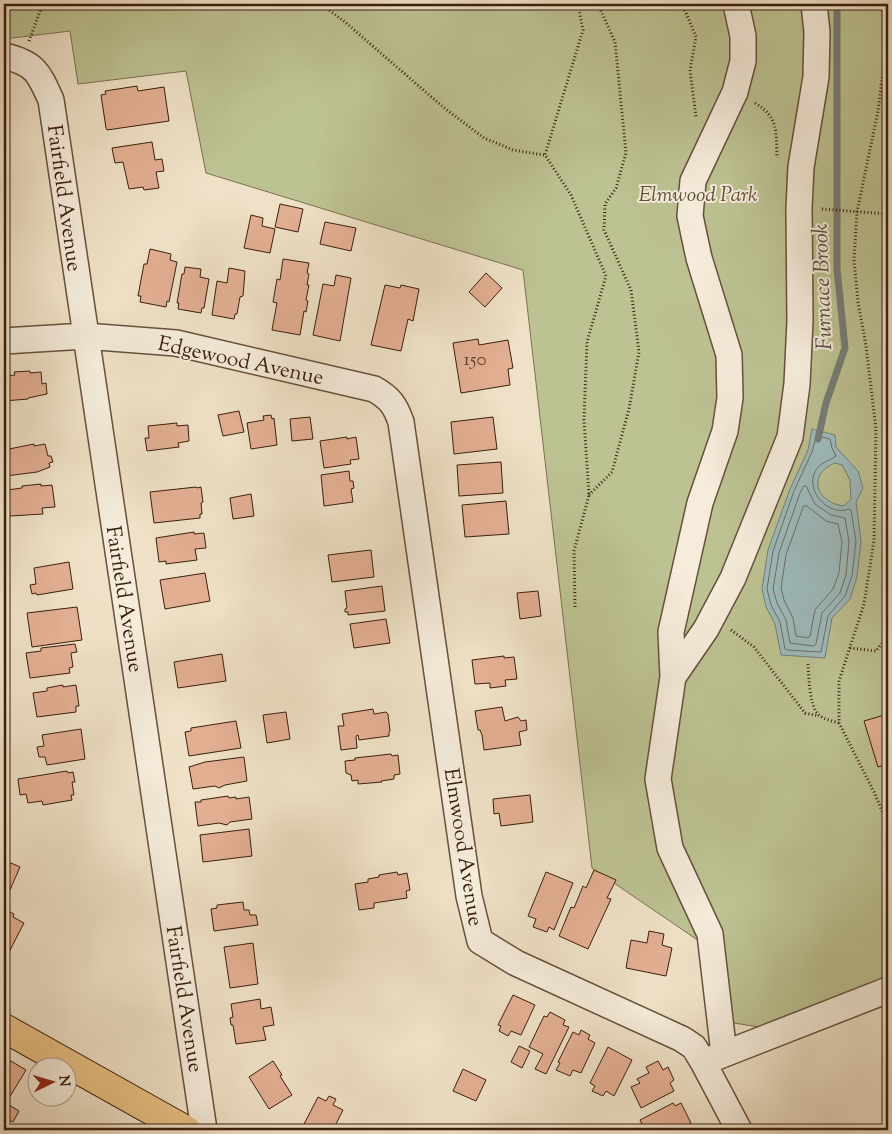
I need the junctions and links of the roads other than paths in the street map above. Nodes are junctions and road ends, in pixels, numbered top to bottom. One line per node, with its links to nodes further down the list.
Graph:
1 (736, 4): 7 (street)
2 (814, 4): 7 (street)
3 (20, 62): 4 (street, Fairfield Avenue)
4 (85, 336): 5 (street, Edgewood Avenue); 6 (street, Edgewood Avenue); 12 (street, Fairfield Avenue)
5 (4, 341)
6 (401, 422): 10 (street, Elmwood Avenue)
7 (674, 677): 10 (street)
8 (888, 990): 10 (street)
9 (4, 1028): 11 (main road)
10 (714, 1058): 13 (street, Elmwood Avenue)
11 (186, 1130)
12 (204, 1130)
13 (739, 1130)

